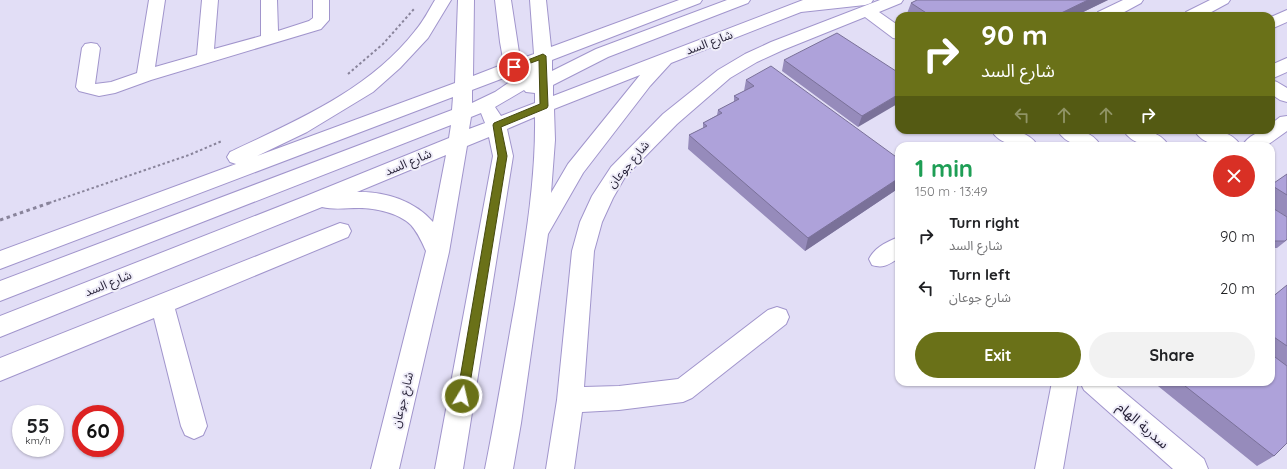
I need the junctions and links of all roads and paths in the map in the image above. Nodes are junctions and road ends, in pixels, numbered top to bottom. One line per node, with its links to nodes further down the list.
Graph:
1 (157, 0): 31 (main road)
2 (210, 0): 27 (main road)
3 (269, 0): 23 (main road)
4 (321, 0): 23 (main road)
5 (443, 0): 54 (main road)
6 (466, 0): 34 (main road, شارع جوعان)
7 (503, 0): 29 (main road)
8 (538, 0): 25 (main road)
9 (694, 0): 25 (main road)
10 (742, 0): 33 (main road)
11 (818, 0): 17 (main road, شارع السد)
12 (895, 0): 16 (main road, شارع جوعان)
13 (1135, 0): 18 (main road)
14 (1222, 0): 19 (main road)
15 (417, 4): 32 (path)
16 (866, 5): 17 (main road); 22 (main road); 69 (main road, شارع جوعان)
17 (792, 11): 26 (main road, شارع السد)
18 (1112, 12)
19 (1200, 12)
20 (1287, 15): 21 (main road)
21 (1275, 22)
22 (895, 30)
23 (270, 38): 27 (main road)
24 (91, 48): 31 (main road)
25 (543, 56): 29 (main road); 33 (main road); 35 (main road)
26 (668, 57): 38 (main road, شارع السد); 57 (main road)
27 (205, 58): 31 (main road)
28 (1287, 64): 30 (main road)
29 (514, 67): 34 (main road); 35 (main road)
30 (1275, 71)
31 (145, 76)
32 (342, 78)
33 (543, 81): 35 (main road); 38 (main road)
34 (464, 86): 39 (main road, شارع جوعان); 40 (main road); 54 (main road)
35 (524, 87): 38 (main road); 40 (main road)
36 (1275, 88): 37 (main road)
37 (1287, 96)
38 (544, 106): 40 (main road, شارع السد); 57 (main road)
39 (461, 114): 40 (main road); 47 (main road, شارع جوعان); 62 (main road)
40 (491, 115): 47 (main road, شارع السد); 72 (main road)
41 (1283, 131): 52 (main road)
42 (1008, 134): 48 (main road)
43 (1073, 134): 49 (main road)
44 (1140, 134): 50 (main road)
45 (1211, 134): 51 (main road)
46 (223, 141): 55 (path)
47 (458, 141): 53 (main road, شارع السد); 59 (main road, شارع جوعان)
48 (1021, 142)
49 (1085, 142)
50 (1152, 142)
51 (1224, 142)
52 (1260, 142)
53 (313, 202): 59 (main road); 65 (main road, شارع السد)
54 (133, 210): 61 (main road)
55 (0, 220)
56 (340, 231): 63 (main road)
57 (538, 236): 73 (main road)
58 (895, 249): 60 (main road)
59 (438, 252): 71 (main road, شارع جوعان)
60 (880, 259)
61 (0, 260)
62 (0, 291)
63 (162, 304): 66 (main road); 70 (main road)
64 (777, 317): 69 (main road)
65 (0, 326)
66 (0, 370)
67 (1064, 386): 75 (main road)
68 (1098, 386): 76 (main road, سدرية الهام)
69 (570, 400): 74 (main road, شارع جوعان)
70 (194, 426)
71 (385, 469)
72 (449, 469)
73 (499, 469)
74 (560, 469)
75 (1049, 469)
76 (1194, 469)

